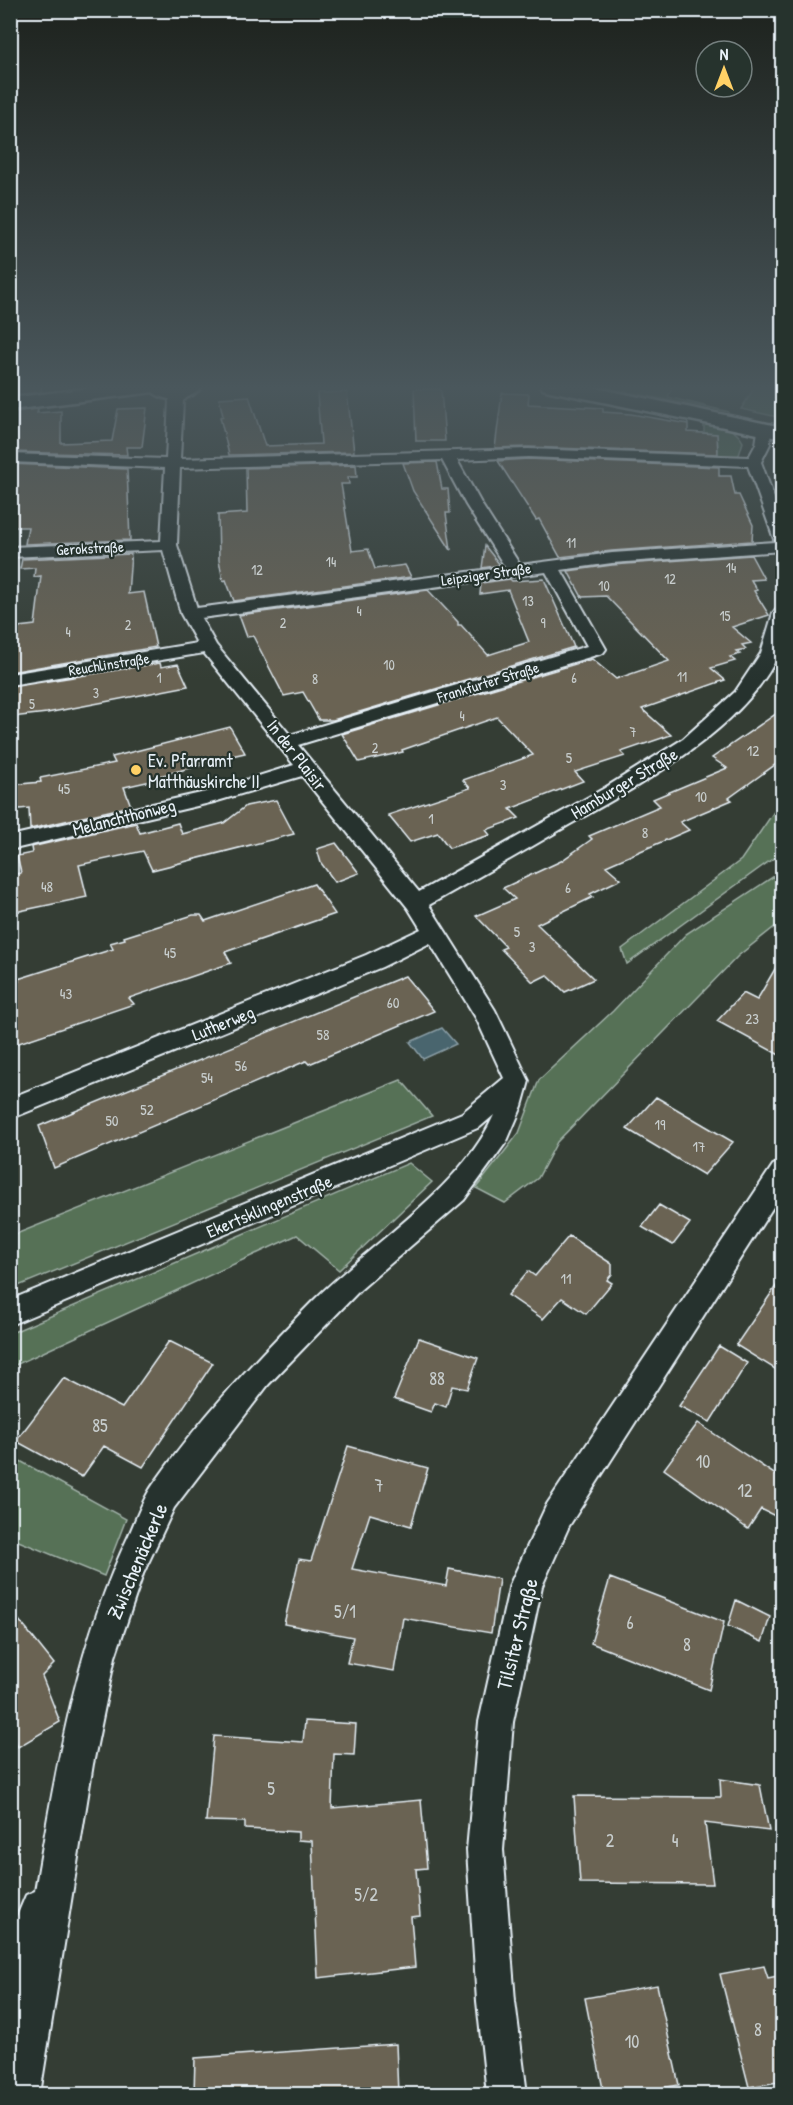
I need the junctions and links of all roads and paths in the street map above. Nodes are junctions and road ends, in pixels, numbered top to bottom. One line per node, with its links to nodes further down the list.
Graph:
1 (171, 483): 5 (street, In der Plaisir)
2 (462, 483): 9 (street)
3 (762, 483): 4 (street)
4 (783, 540)
5 (169, 545): 7 (street, Gerokstraße); 11 (street, In der Plaisir)
6 (783, 546): 8 (street, Leipziger Straße)
7 (10, 552)
8 (551, 566): 9 (street, Leipziger Straße); 14 (street, Frankfurter Straße)
9 (515, 570): 11 (street, Leipziger Straße)
10 (783, 613): 17 (street, Hamburger Straße)
11 (190, 614): 12 (street, In der Plaisir)
12 (208, 647): 13 (street, Reuchlinstraße); 14 (street, In der Plaisir)
13 (10, 680)
14 (287, 742): 15 (street, In der Plaisir)
15 (306, 768): 16 (street, Melanchthonweg); 17 (street, In der Plaisir)
16 (10, 843)
17 (416, 903): 18 (street, In der Plaisir)
18 (433, 932): 19 (street, In der Plaisir); 20 (street, Lutherweg)
19 (517, 1081): 22 (street, Ekertsklingenstraße); 23 (street, Zwischenäckerle)
20 (10, 1109)
21 (783, 1172): 26 (street, Tilsiter Straße)
22 (10, 1314)
23 (58, 1855): 24 (street); 25 (street, Zwischenäckerle)
24 (10, 1983)
25 (20, 2094)
26 (507, 2094)

